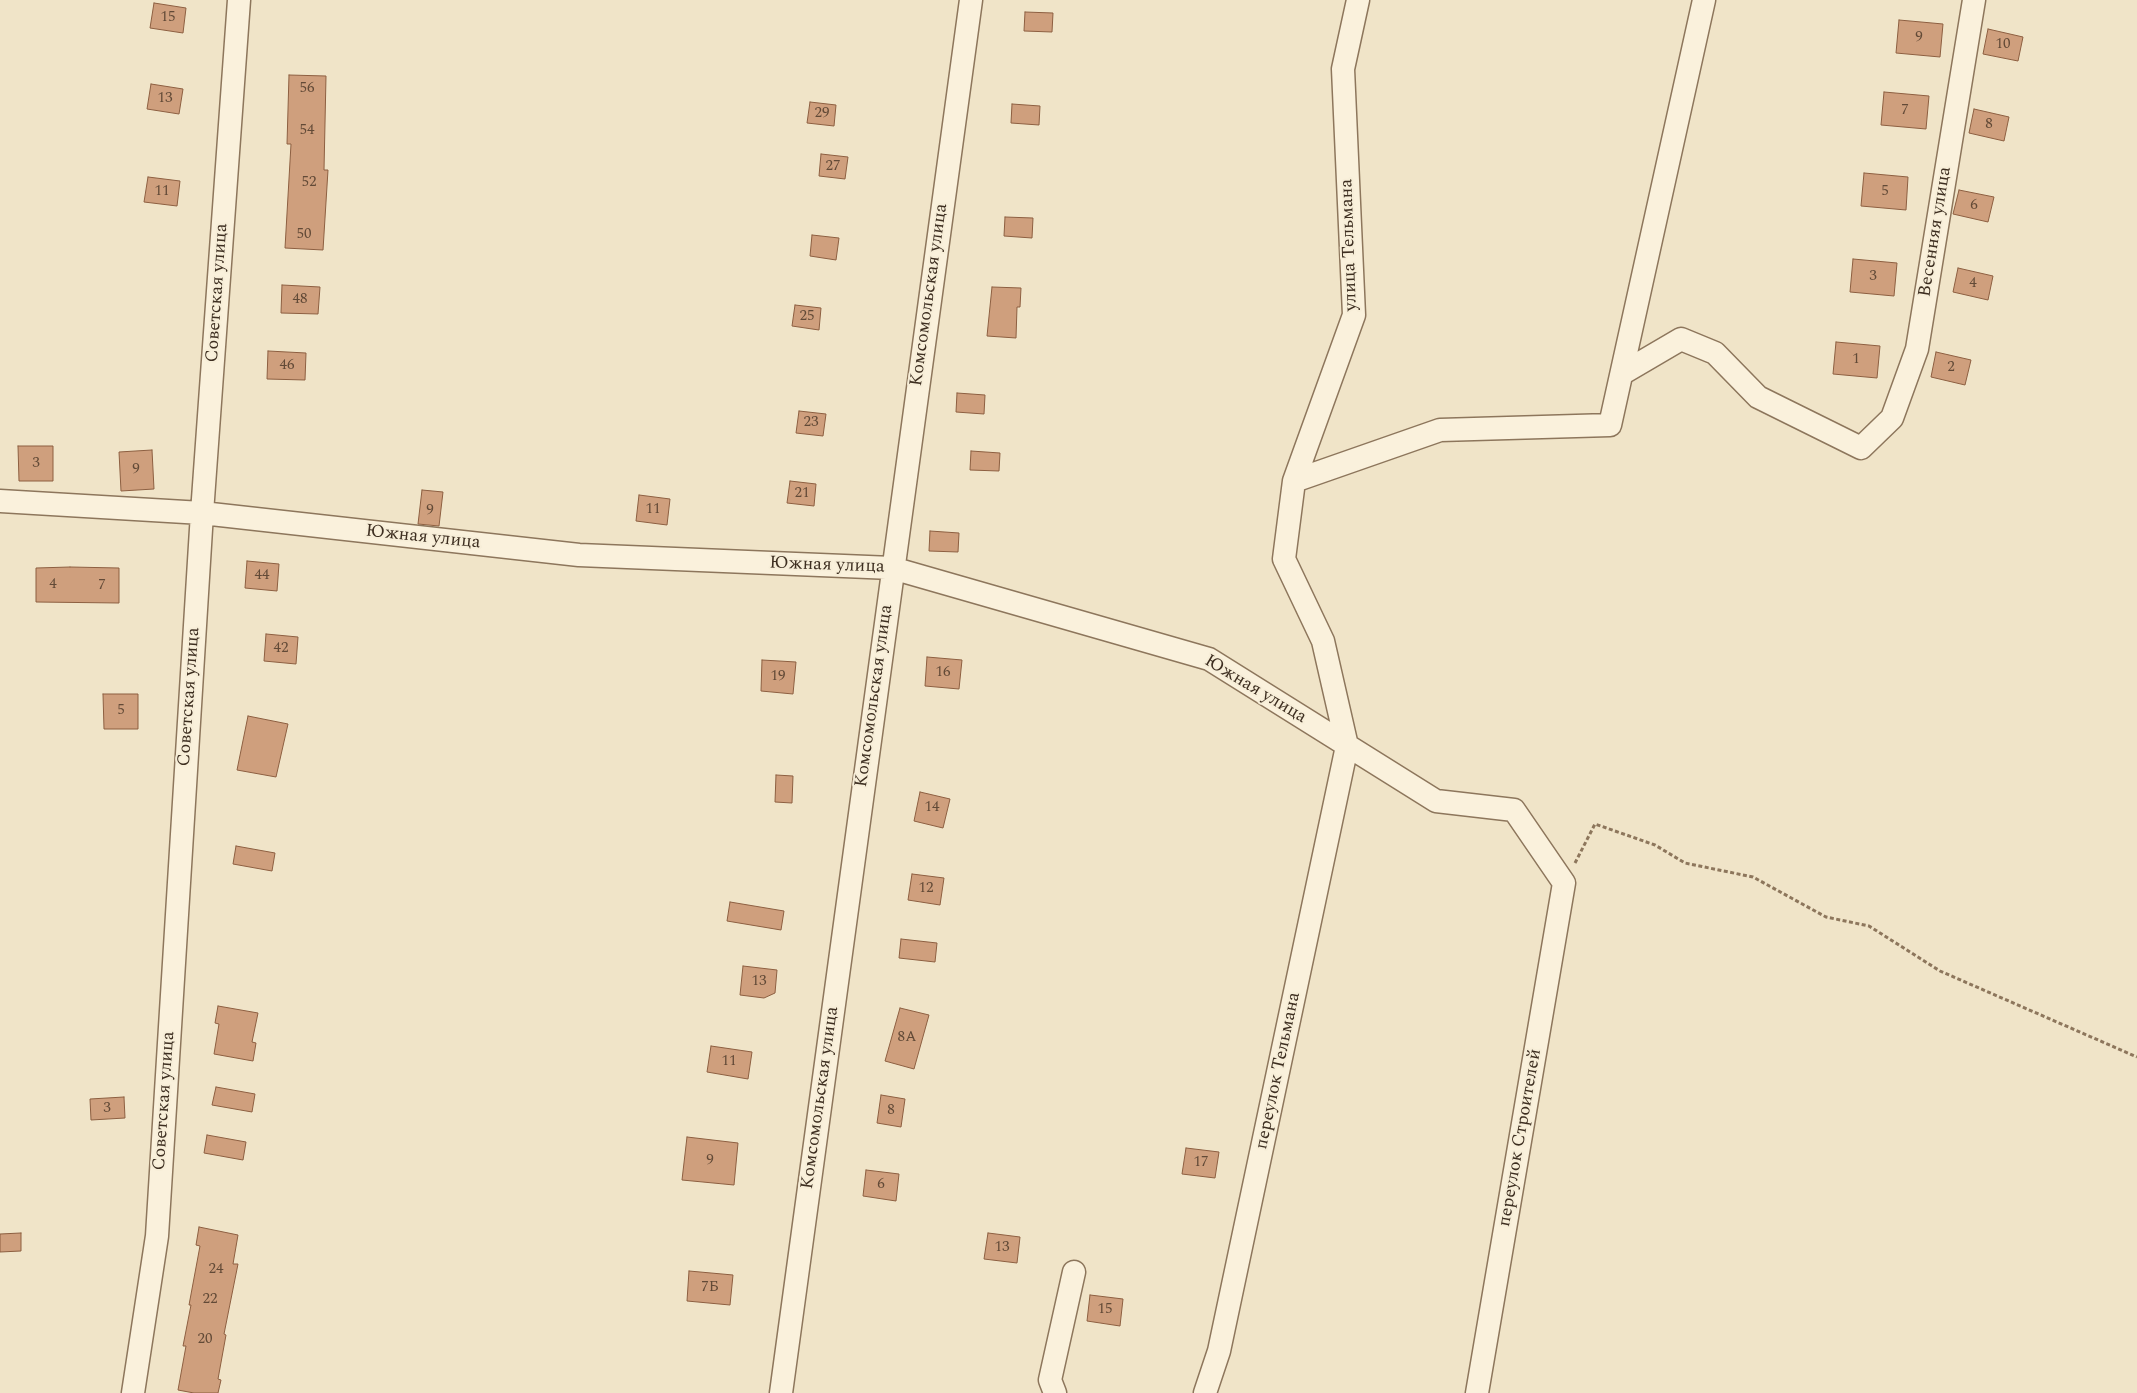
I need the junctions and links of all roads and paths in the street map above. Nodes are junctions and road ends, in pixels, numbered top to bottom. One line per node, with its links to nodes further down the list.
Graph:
1 (239, 0): 9 (street, Советская улица)
2 (971, 0): 10 (street, Комсомольская улица)
3 (1358, 0): 7 (street, улица Тельмана)
4 (1704, 0): 6 (street)
5 (1974, 0): 6 (street, Весенняя улица)
6 (1623, 374): 7 (street)
7 (1294, 481): 11 (street, улица Тельмана)
8 (0, 501): 9 (street, Южная улица)
9 (202, 513): 10 (street, Южная улица); 15 (street, Советская улица)
10 (892, 568): 11 (street, Южная улица); 16 (street, Комсомольская улица)
11 (1347, 746): 12 (street, Южная улица); 18 (street, переулок Тельмана)
12 (1564, 883): 13 (path); 19 (street, переулок Строителей)
13 (2137, 1057)
14 (1074, 1272): 17 (street)
15 (133, 1393)
16 (781, 1393)
17 (1055, 1393)
18 (1205, 1393)
19 (1477, 1393)

